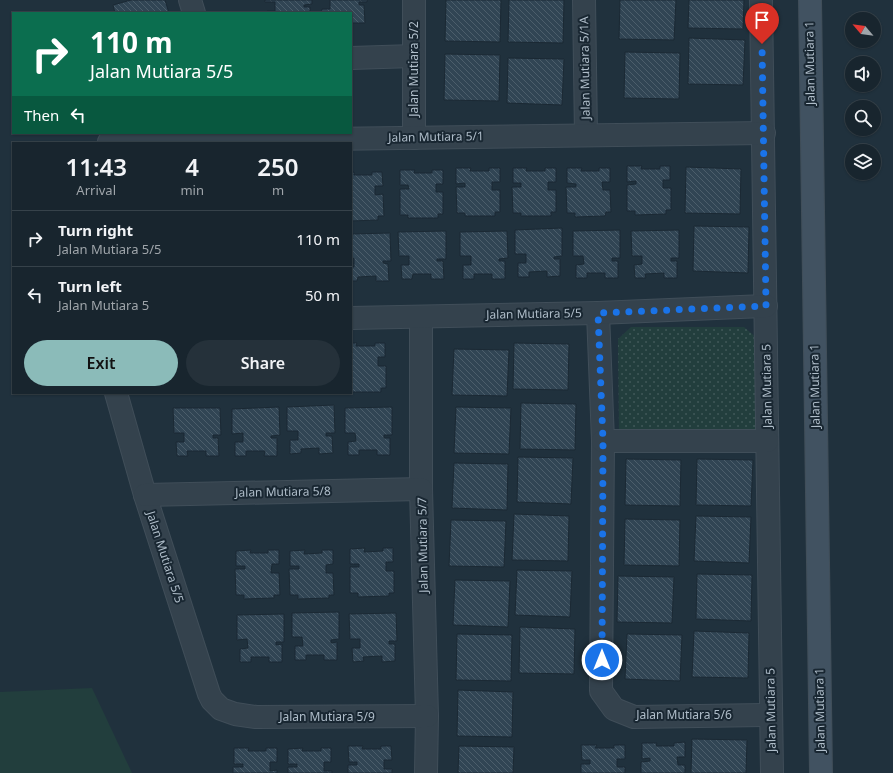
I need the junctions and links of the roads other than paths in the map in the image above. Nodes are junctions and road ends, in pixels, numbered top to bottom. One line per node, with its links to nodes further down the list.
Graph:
1 (190, 0): 6 (street)
2 (414, 0): 7 (street, Jalan Mutiara 5/2)
3 (584, 0): 10 (street, Jalan Mutiara 5/1A)
4 (761, 0): 9 (street, Jalan Mutiara 5)
5 (810, 0): 28 (street, Jalan Mutiara 1)
6 (194, 12)
7 (414, 56): 8 (street); 12 (street, Jalan Mutiara 5/2)
8 (352, 58)
9 (764, 133): 10 (street, Jalan Mutiara 5/1); 14 (street, Jalan Mutiara 5)
10 (586, 135): 12 (street, Jalan Mutiara 5/1)
11 (231, 137): 12 (street, Jalan Mutiara 5/1); 13 (street, Jalan Mutiara 5/1)
12 (414, 138)
13 (109, 142)
14 (766, 306): 15 (street, Jalan Mutiara 5/5); 20 (street, Jalan Mutiara 5)
15 (598, 313): 16 (street, Jalan Mutiara 5/5); 19 (street, Jalan Mutiara 5/6)
16 (421, 317): 17 (street, Jalan Mutiara 5/5); 21 (street, Jalan Mutiara 5/7)
17 (352, 318)
18 (116, 394): 22 (street, Jalan Mutiara 5/5)
19 (603, 441): 20 (street); 24 (street, Jalan Mutiara 5/6)
20 (767, 441): 24 (street, Jalan Mutiara 5)
21 (421, 489): 22 (street, Jalan Mutiara 5/8); 25 (street, Jalan Mutiara 5/7)
22 (145, 495): 23 (street, Jalan Mutiara 5/5)
23 (228, 712): 25 (street, Jalan Mutiara 5/9)
24 (770, 715): 27 (street, Jalan Mutiara 5)
25 (426, 716): 26 (street, Jalan Mutiara 5/7)
26 (426, 773)
27 (772, 773)
28 (821, 773)

